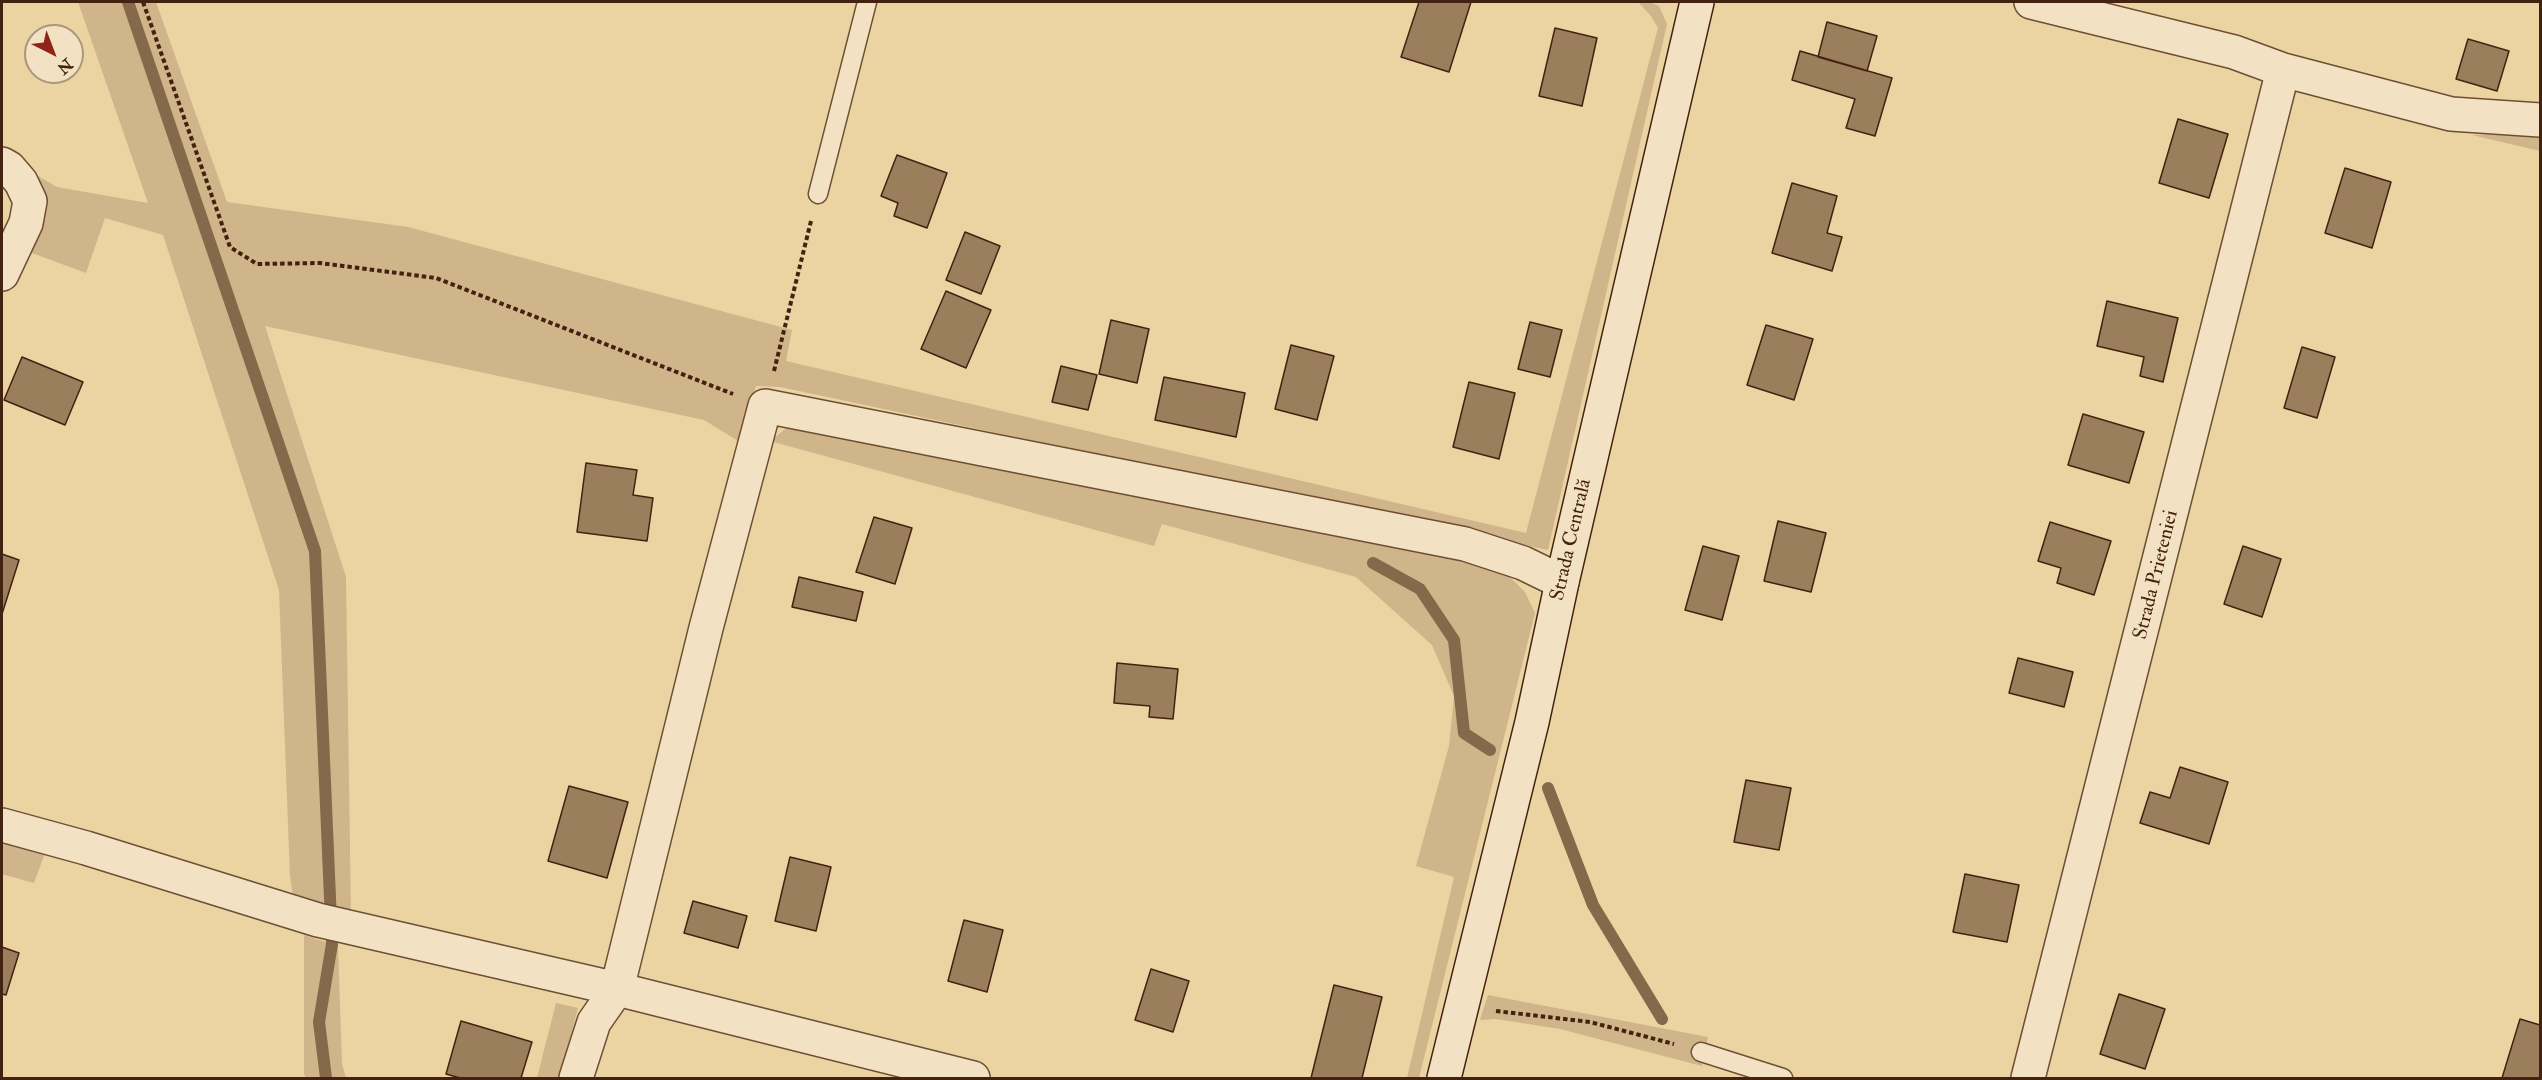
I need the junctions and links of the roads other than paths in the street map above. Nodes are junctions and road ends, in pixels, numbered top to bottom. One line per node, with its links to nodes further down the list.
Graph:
1 (867, 2): 7 (lane)
2 (1697, 2): 9 (street, Strada Centrală)
3 (2031, 2): 4 (street)
4 (2283, 70): 5 (street); 17 (street, Strada Prieteniei)
5 (2539, 117)
6 (2, 164): 8 (street)
7 (818, 194)
8 (2, 274)
9 (1562, 582): 11 (street); 15 (street, Strada Centrală)
10 (2, 825): 11 (street)
11 (617, 989): 13 (street); 14 (street)
12 (1701, 1052): 16 (lane)
13 (576, 1078)
14 (973, 1078)
15 (1444, 1078)
16 (1783, 1078)
17 (2028, 1078)

